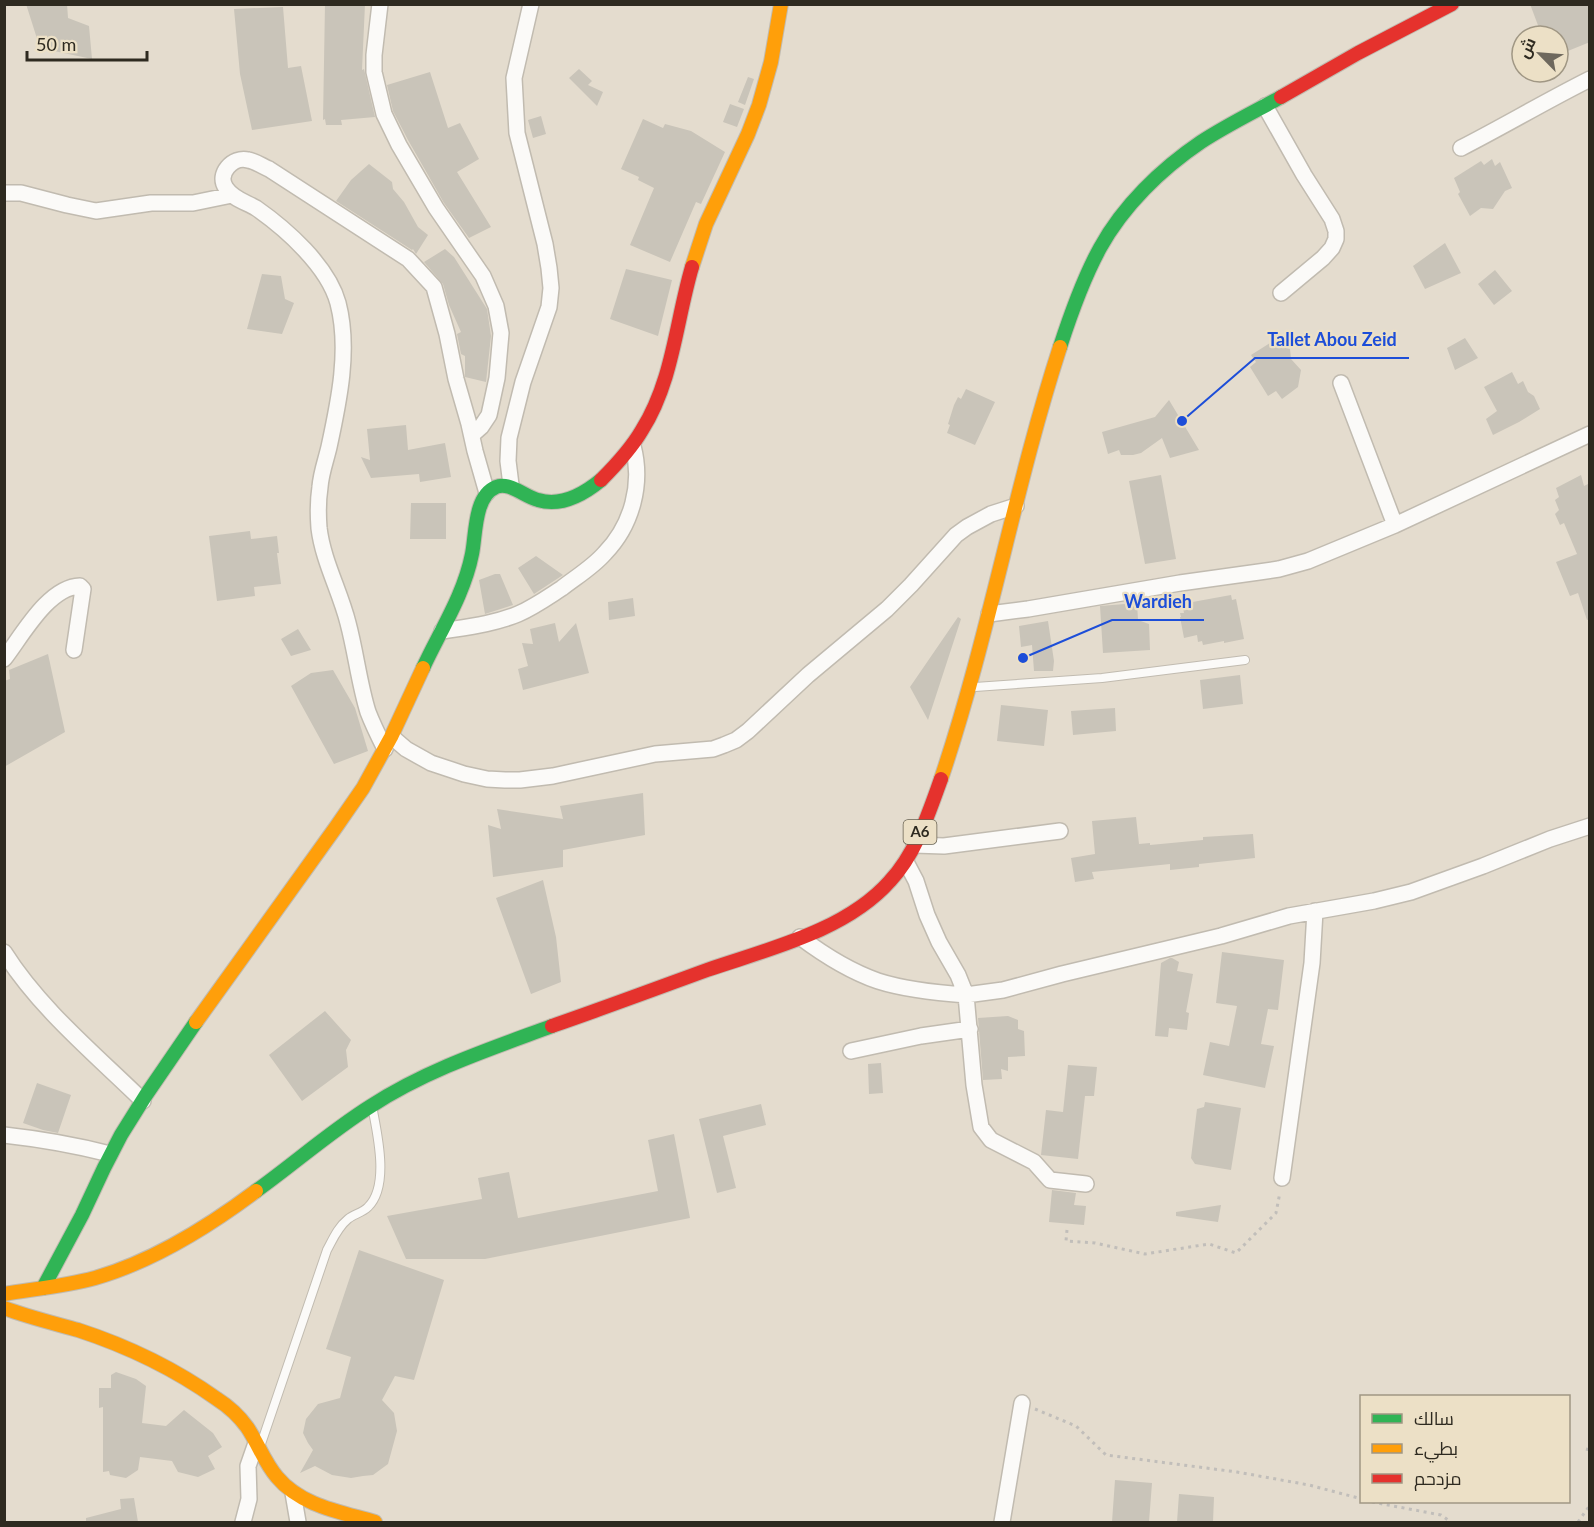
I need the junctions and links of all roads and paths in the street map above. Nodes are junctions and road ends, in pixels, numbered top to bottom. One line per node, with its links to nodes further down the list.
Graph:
1 (381, 4): 13 (street)
2 (531, 4): 15 (street)
3 (781, 4): 14 (main road)
4 (1452, 4): 6 (main road, A6)
5 (1590, 79): 7 (street)
6 (1265, 106): 10 (street); 17 (main road, A6)
7 (1461, 148)
8 (4, 193): 9 (street)
9 (232, 195): 13 (street); 25 (street)
10 (1281, 293)
11 (1341, 383): 18 (street)
12 (1590, 434): 18 (street)
13 (472, 435): 16 (street)
14 (633, 446): 15 (main road); 20 (street)
15 (511, 485): 16 (main road)
16 (488, 493): 20 (main road)
17 (1016, 506): 19 (main road, A6); 25 (street)
18 (1395, 525): 19 (street)
19 (989, 614): 24 (main road, A6)
20 (442, 631): 25 (main road)
21 (74, 650): 22 (street)
22 (4, 659)
23 (1245, 660): 24 (lane)
24 (968, 688): 28 (main road, A6)
25 (388, 743): 36 (main road)
26 (1590, 826): 30 (street)
27 (1060, 831): 28 (street)
28 (914, 845): 29 (main road, A6)
29 (906, 862): 31 (main road, A6); 33 (street)
30 (1316, 911): 33 (street); 40 (street)
31 (800, 937): 33 (street); 37 (main road, A6)
32 (4, 952): 36 (street)
33 (966, 995): 34 (street)
34 (970, 1029): 35 (street); 41 (street)
35 (851, 1051)
36 (143, 1101): 39 (main road)
37 (372, 1106): 43 (main road, A6); 47 (lane)
38 (4, 1135): 39 (street)
39 (110, 1154): 43 (main road)
40 (1282, 1178): 42 (path)
41 (1086, 1184)
42 (1067, 1230)
43 (43, 1288): 44 (main road, A6)
44 (4, 1293)
45 (7, 1312): 47 (main road)
46 (1022, 1403): 49 (path); 55 (street)
47 (258, 1446): 48 (main road); 52 (street)
48 (293, 1493): 53 (street); 54 (main road)
49 (1360, 1498)
50 (1377, 1503): 56 (path)
51 (1590, 1505): 57 (path)
52 (243, 1522)
53 (298, 1522)
54 (375, 1522)
55 (1002, 1522)
56 (1451, 1522)
57 (1578, 1522)

